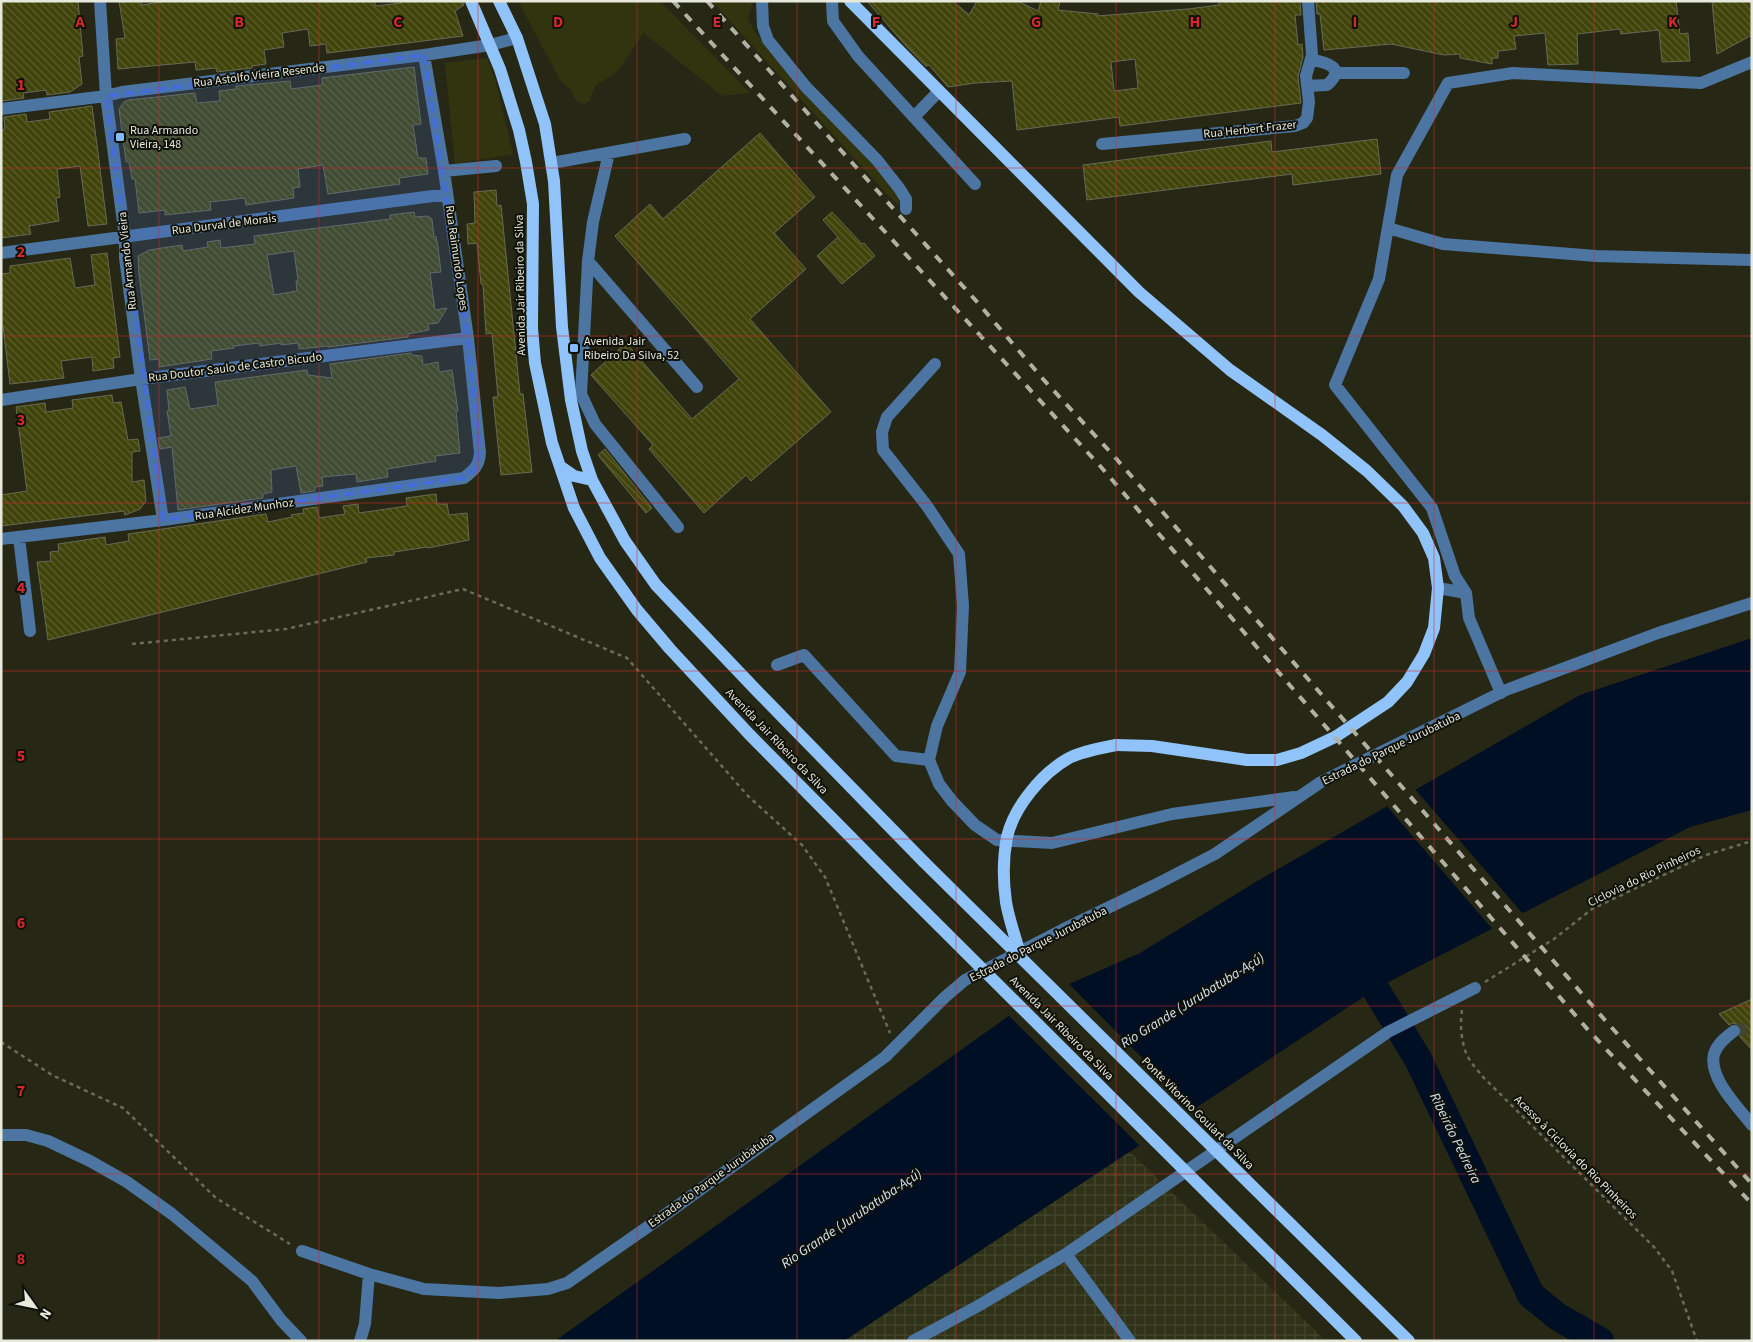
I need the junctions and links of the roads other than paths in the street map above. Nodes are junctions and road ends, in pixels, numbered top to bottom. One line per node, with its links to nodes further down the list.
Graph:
1 (100, 1): 17 (street, Rua Armando Vieira)
2 (471, 1): 9 (main road, Avenida Jair Ribeiro da Silva)
3 (499, 1): 8 (main road, Avenida Jair Ribeiro da Silva)
4 (762, 1): 28 (street)
5 (832, 1): 19 (street)
6 (850, 1): 16 (main road)
7 (1308, 1): 11 (street, Rua Herbert Frazer)
8 (517, 38): 9 (street, Rua Astolfo Vieira Resende); 23 (main road, Avenida Jair Ribeiro da Silva)
9 (490, 45): 10 (street, Rua Astolfo Vieira Resende); 40 (main road, Avenida Jair Ribeiro da Silva)
10 (424, 55): 17 (street, Rua Astolfo Vieira Resende); 25 (street, Rua Raimundo Lopes)
11 (1311, 60): 13 (street); 15 (street, Rua Herbert Frazer)
12 (1752, 62): 29 (street)
13 (1335, 73): 14 (street); 15 (street)
14 (1404, 73)
15 (1307, 86): 21 (street, Rua Herbert Frazer)
16 (938, 91): 19 (street); 46 (main road)
17 (106, 96): 18 (street, Rua Astolfo Vieira Resende); 30 (street, Rua Armando Vieira)
18 (1, 109)
19 (914, 117): 26 (street)
20 (685, 139): 22 (street)
21 (1102, 144)
22 (609, 153): 23 (street); 33 (street)
23 (552, 163): 41 (main road, Avenida Jair Ribeiro da Silva)
24 (496, 166): 25 (street)
25 (444, 171): 27 (street, Rua Raimundo Lopes)
26 (975, 184)
27 (448, 196): 30 (street, Rua Durval de Morais); 34 (street, Rua Raimundo Lopes)
28 (906, 209)
29 (1388, 228): 32 (street); 47 (street)
30 (125, 237): 31 (street, Rua Durval de Morais); 36 (street, Rua Armando Vieira)
31 (1, 252)
32 (1752, 260)
33 (588, 261): 37 (street); 43 (street)
34 (468, 338): 36 (street, Rua Doutor Saulo de Castro Bicudo); 39 (street, Rua Raimundo Lopes)
35 (935, 364): 52 (street)
36 (141, 379): 38 (street, Rua Doutor Saulo de Castro Bicudo); 42 (street, Rua Armando Vieira)
37 (697, 387)
38 (1, 400)
39 (479, 462): 42 (street, Rua Alcidez Munhoz)
40 (562, 467): 41 (main road); 67 (main road, Avenida Jair Ribeiro da Silva, bridge)
41 (592, 480): 54 (main road, Avenida Jair Ribeiro da Silva)
42 (163, 520): 44 (street, Rua Alcidez Munhoz)
43 (678, 527)
44 (19, 537): 45 (street, Rua Alcidez Munhoz); 49 (street)
45 (1, 539)
46 (1438, 588): 47 (street); 55 (main road, bridge)
47 (1466, 593): 51 (street)
48 (1752, 603): 51 (street, Estrada do Parque Jurubatuba)
49 (30, 631)
50 (777, 666): 52 (street)
51 (1501, 693): 53 (street, Estrada do Parque Jurubatuba)
52 (929, 760): 53 (street)
53 (1299, 796): 62 (street, Estrada do Parque Jurubatuba)
54 (924, 862): 55 (main road, Ponte Vitorino Goulart da Silva, bridge)
55 (1021, 957): 68 (main road, Ponte Vitorino Goulart da Silva, bridge)
56 (1475, 988): 61 (street)
57 (1734, 1031): 58 (street)
58 (1752, 1125)
59 (1, 1135): 63 (street)
60 (302, 1251): 62 (street, Estrada do Parque Jurubatuba)
61 (1066, 1254): 65 (street); 66 (street)
62 (369, 1274): 64 (street)
63 (301, 1341)
64 (360, 1341)
65 (913, 1341)
66 (1130, 1341)
67 (1356, 1341)
68 (1409, 1341)

